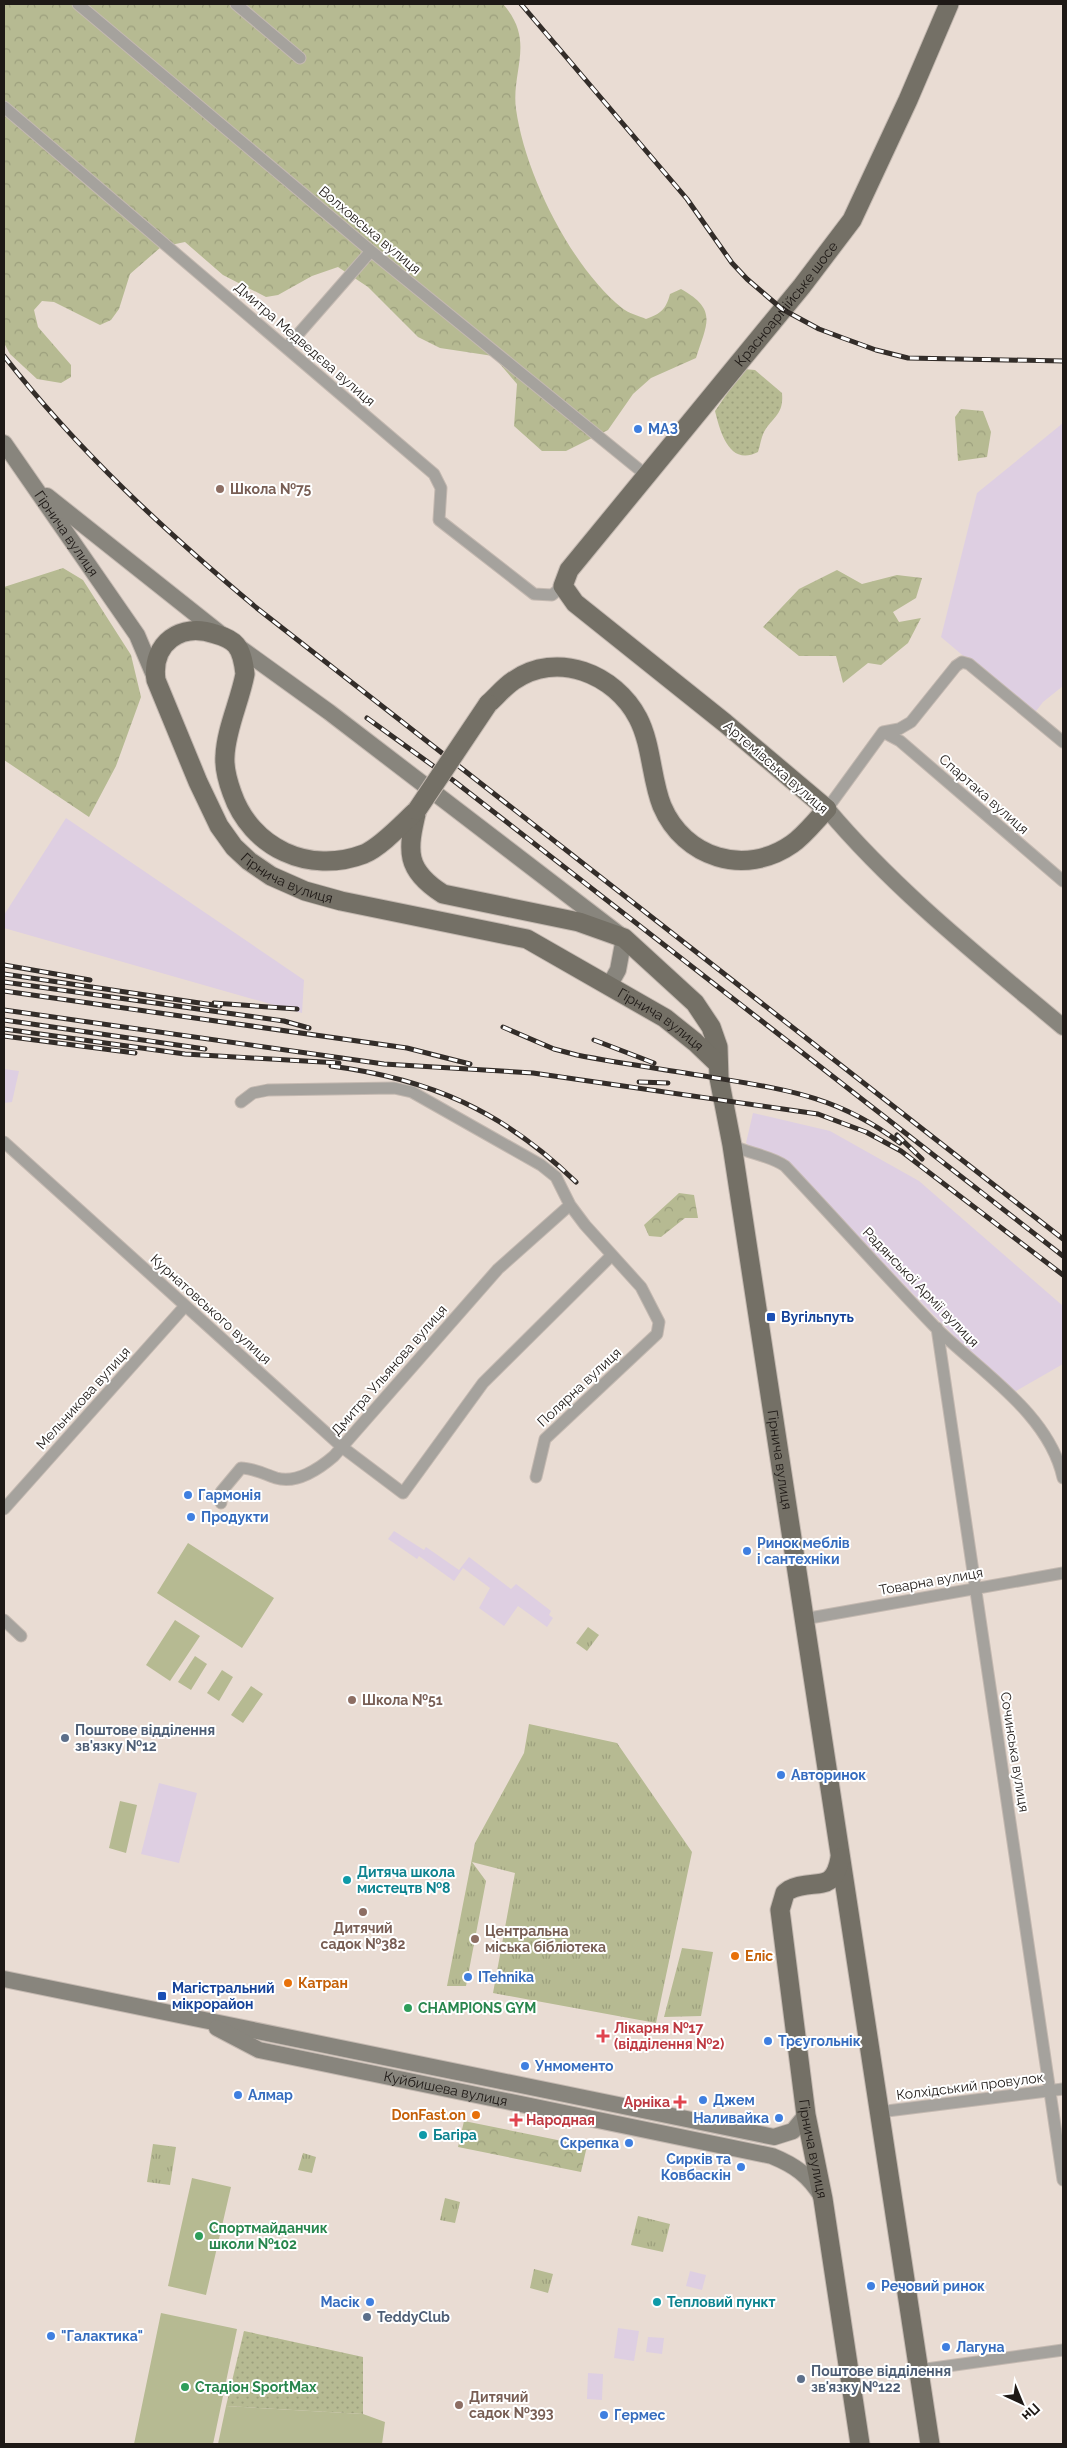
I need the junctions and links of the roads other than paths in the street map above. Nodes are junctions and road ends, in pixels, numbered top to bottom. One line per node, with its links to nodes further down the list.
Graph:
1 (78, 4): 6 (street, Волховська вулиця)
2 (236, 4): 4 (street)
3 (948, 4): 9 (main road, Красноармійське шосе)
4 (300, 58)
5 (4, 107): 7 (street, Дмитра Медведєва вулиця)
6 (371, 252): 7 (street); 9 (street, Волховська вулиця)
7 (287, 347): 11 (street, Дмитра Медведєва вулиця)
8 (4, 443): 10 (main road, Гірнича вулиця)
9 (646, 475): 11 (main road, Красноармійське шосе)
10 (33, 486): 12 (main road, Гірнича вулиця); 13 (main road, Гірнича вулиця)
11 (566, 578): 16 (main road, Артемівська вулиця)
12 (231, 641): 13 (main road); 17 (main road); 19 (main road, Гірнича вулиця)
13 (156, 680): 20 (main road, Гірнича вулиця)
14 (883, 732): 15 (street); 16 (street); 18 (street, Спартака вулиця)
15 (1063, 742)
16 (827, 809): 17 (main road, bridge); 21 (main road, Артемівська вулиця)
17 (417, 810): 19 (main road)
18 (1063, 881)
19 (624, 938): 20 (main road); 22 (main road, Гірнича вулиця)
20 (609, 986): 22 (main road, Гірнича вулиця)
21 (1063, 1027)
22 (718, 1064): 25 (main road, Гірнича вулиця)
23 (242, 1102): 26 (street)
24 (4, 1142): 28 (street, Курнатовського вулиця)
25 (732, 1145): 29 (street, Радянської Армії вулиця); 37 (main road, Гірнича вулиця)
26 (570, 1205): 27 (street); 30 (street, Дмитра Ульянова вулиця)
27 (611, 1256): 30 (street, Курнатовського вулиця); 31 (street, Полярна вулиця)
28 (185, 1306): 30 (street, Курнатовського вулиця); 34 (street, Мельникова вулиця)
29 (937, 1328): 32 (street, Радянської Армії вулиця); 36 (street, Сочинська вулиця)
30 (342, 1447): 33 (street, Дмитра Ульянова вулиця)
31 (536, 1477)
32 (1063, 1478)
33 (221, 1503)
34 (4, 1509)
35 (1063, 1573): 36 (street, Товарна вулиця)
36 (976, 1588): 37 (street, Товарна вулиця); 48 (street, Сочинська вулиця)
37 (804, 1619): 40 (main road, Гірнича вулиця)
38 (4, 1620): 39 (street)
39 (20, 1636)
40 (840, 1854): 41 (main road, Гірнича вулиця); 42 (main road, Гірнича вулиця)
41 (822, 1884): 42 (main road); 50 (main road, Гірнича вулиця)
42 (848, 1903): 49 (main road, Гірнича вулиця)
43 (4, 1979): 44 (main road, Куйбишева вулиця)
44 (204, 2021): 45 (main road, Куйбишева вулиця); 46 (main road, Куйбишева вулиця)
45 (264, 2032): 46 (main road); 51 (main road, Куйбишева вулиця)
46 (259, 2050): 52 (main road, Куйбишева вулиця)
47 (1063, 2089): 48 (street, Колхідський провулок)
48 (1051, 2091): 49 (street, Колхідський провулок); 53 (street, Сочинська вулиця)
49 (879, 2112): 56 (main road, Гірнича вулиця)
50 (806, 2115): 51 (main road); 54 (main road, Гірнича вулиця)
51 (774, 2137): 52 (main road)
52 (772, 2156): 54 (main road, Куйбишева вулиця)
53 (1063, 2180)
54 (823, 2199): 57 (main road, Гірнича вулиця)
55 (1063, 2350): 56 (street)
56 (919, 2370): 58 (main road, Гірнича вулиця)
57 (860, 2444)
58 (930, 2444)

